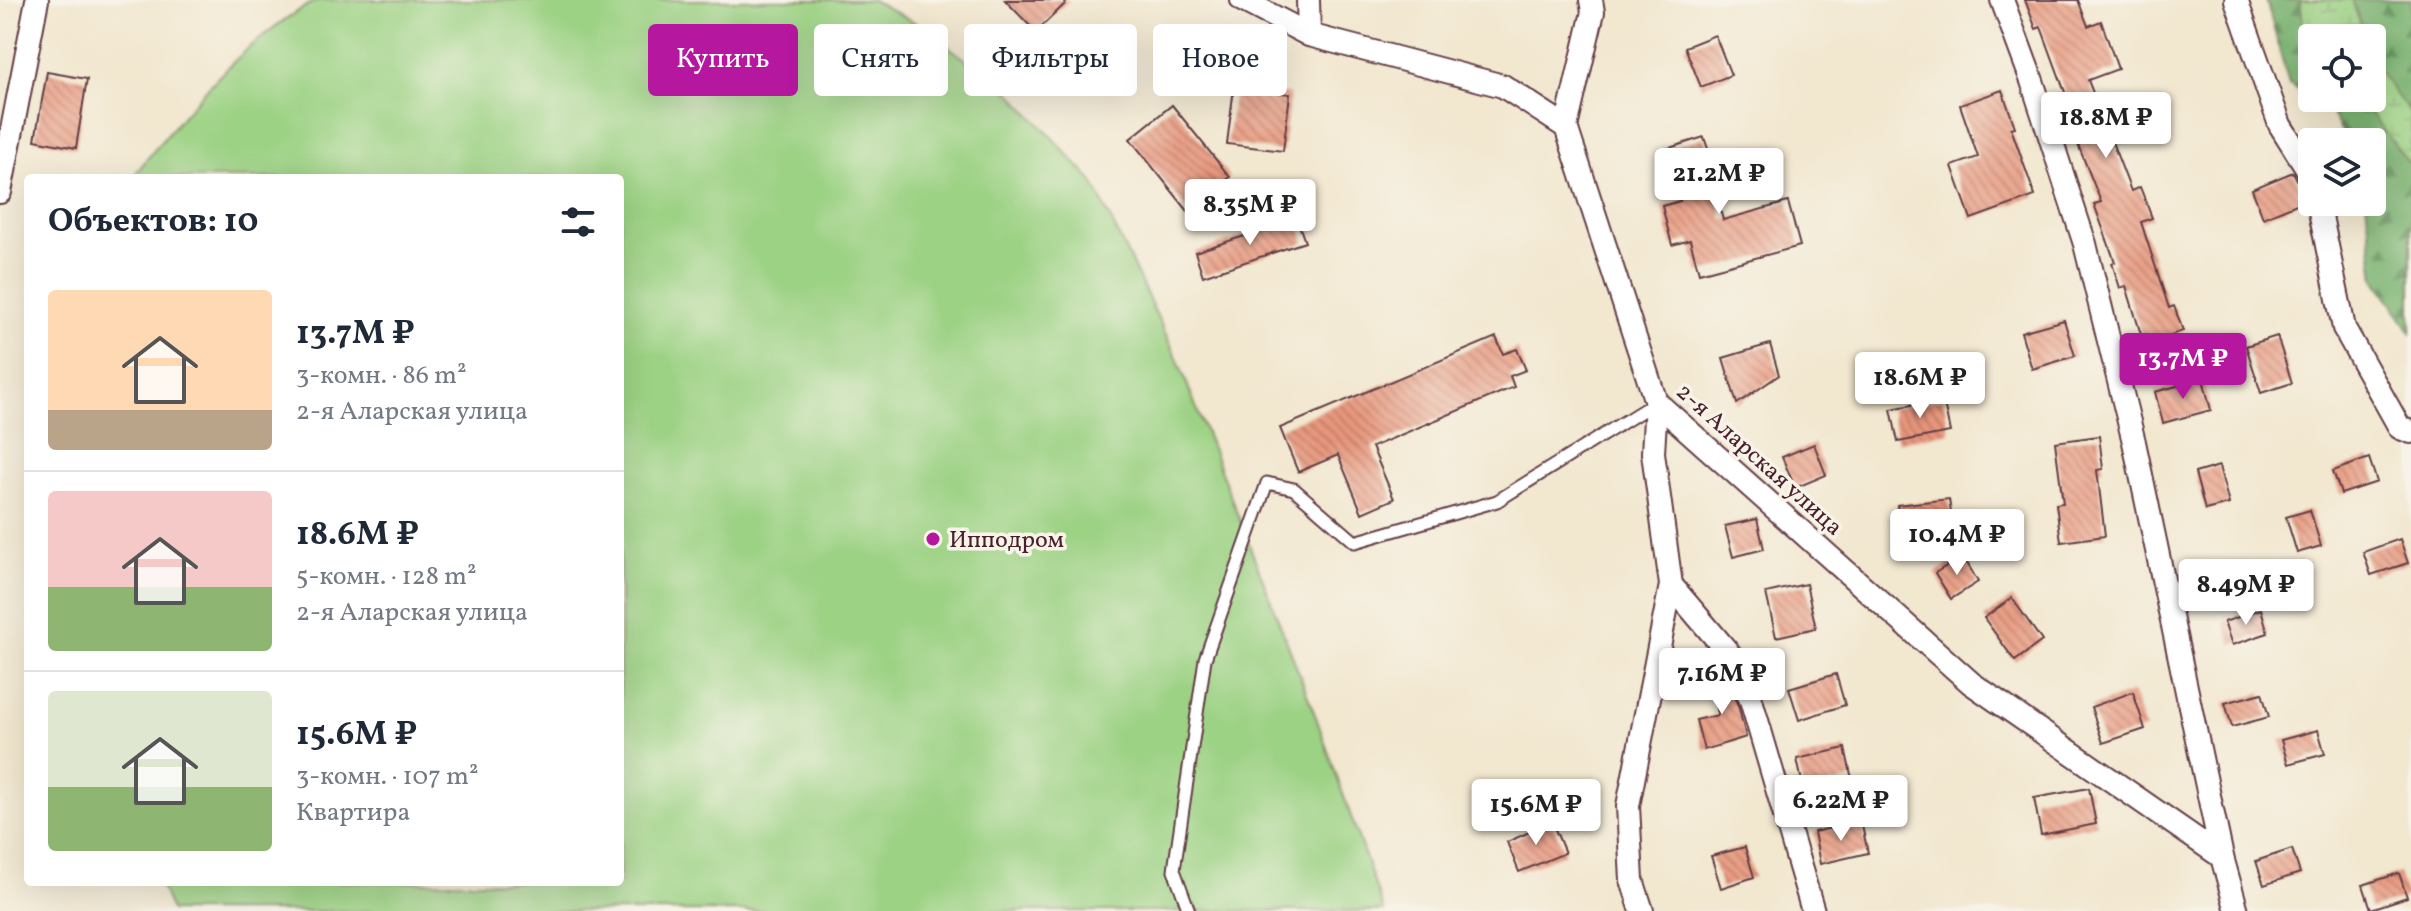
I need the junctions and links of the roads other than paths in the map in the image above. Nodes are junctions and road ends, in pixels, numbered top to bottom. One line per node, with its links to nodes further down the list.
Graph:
1 (37, 0): 10 (street)
2 (1242, 0): 7 (street)
3 (1308, 0): 7 (street)
4 (1591, 0): 8 (street)
5 (2002, 0): 16 (street)
6 (2236, 0): 9 (street)
7 (1309, 35): 8 (street)
8 (1566, 127): 13 (street, 2-я Аларская улица)
9 (2298, 154)
10 (3, 163): 11 (street)
11 (0, 192)
12 (2321, 216): 14 (street)
13 (1656, 402): 15 (street); 16 (street, 2-я Аларская улица); 17 (lane)
14 (2411, 432)
15 (1671, 585): 18 (street); 19 (street)
16 (2222, 857): 20 (street)
17 (1189, 911)
18 (1642, 911)
19 (1813, 911)
20 (2237, 911)

